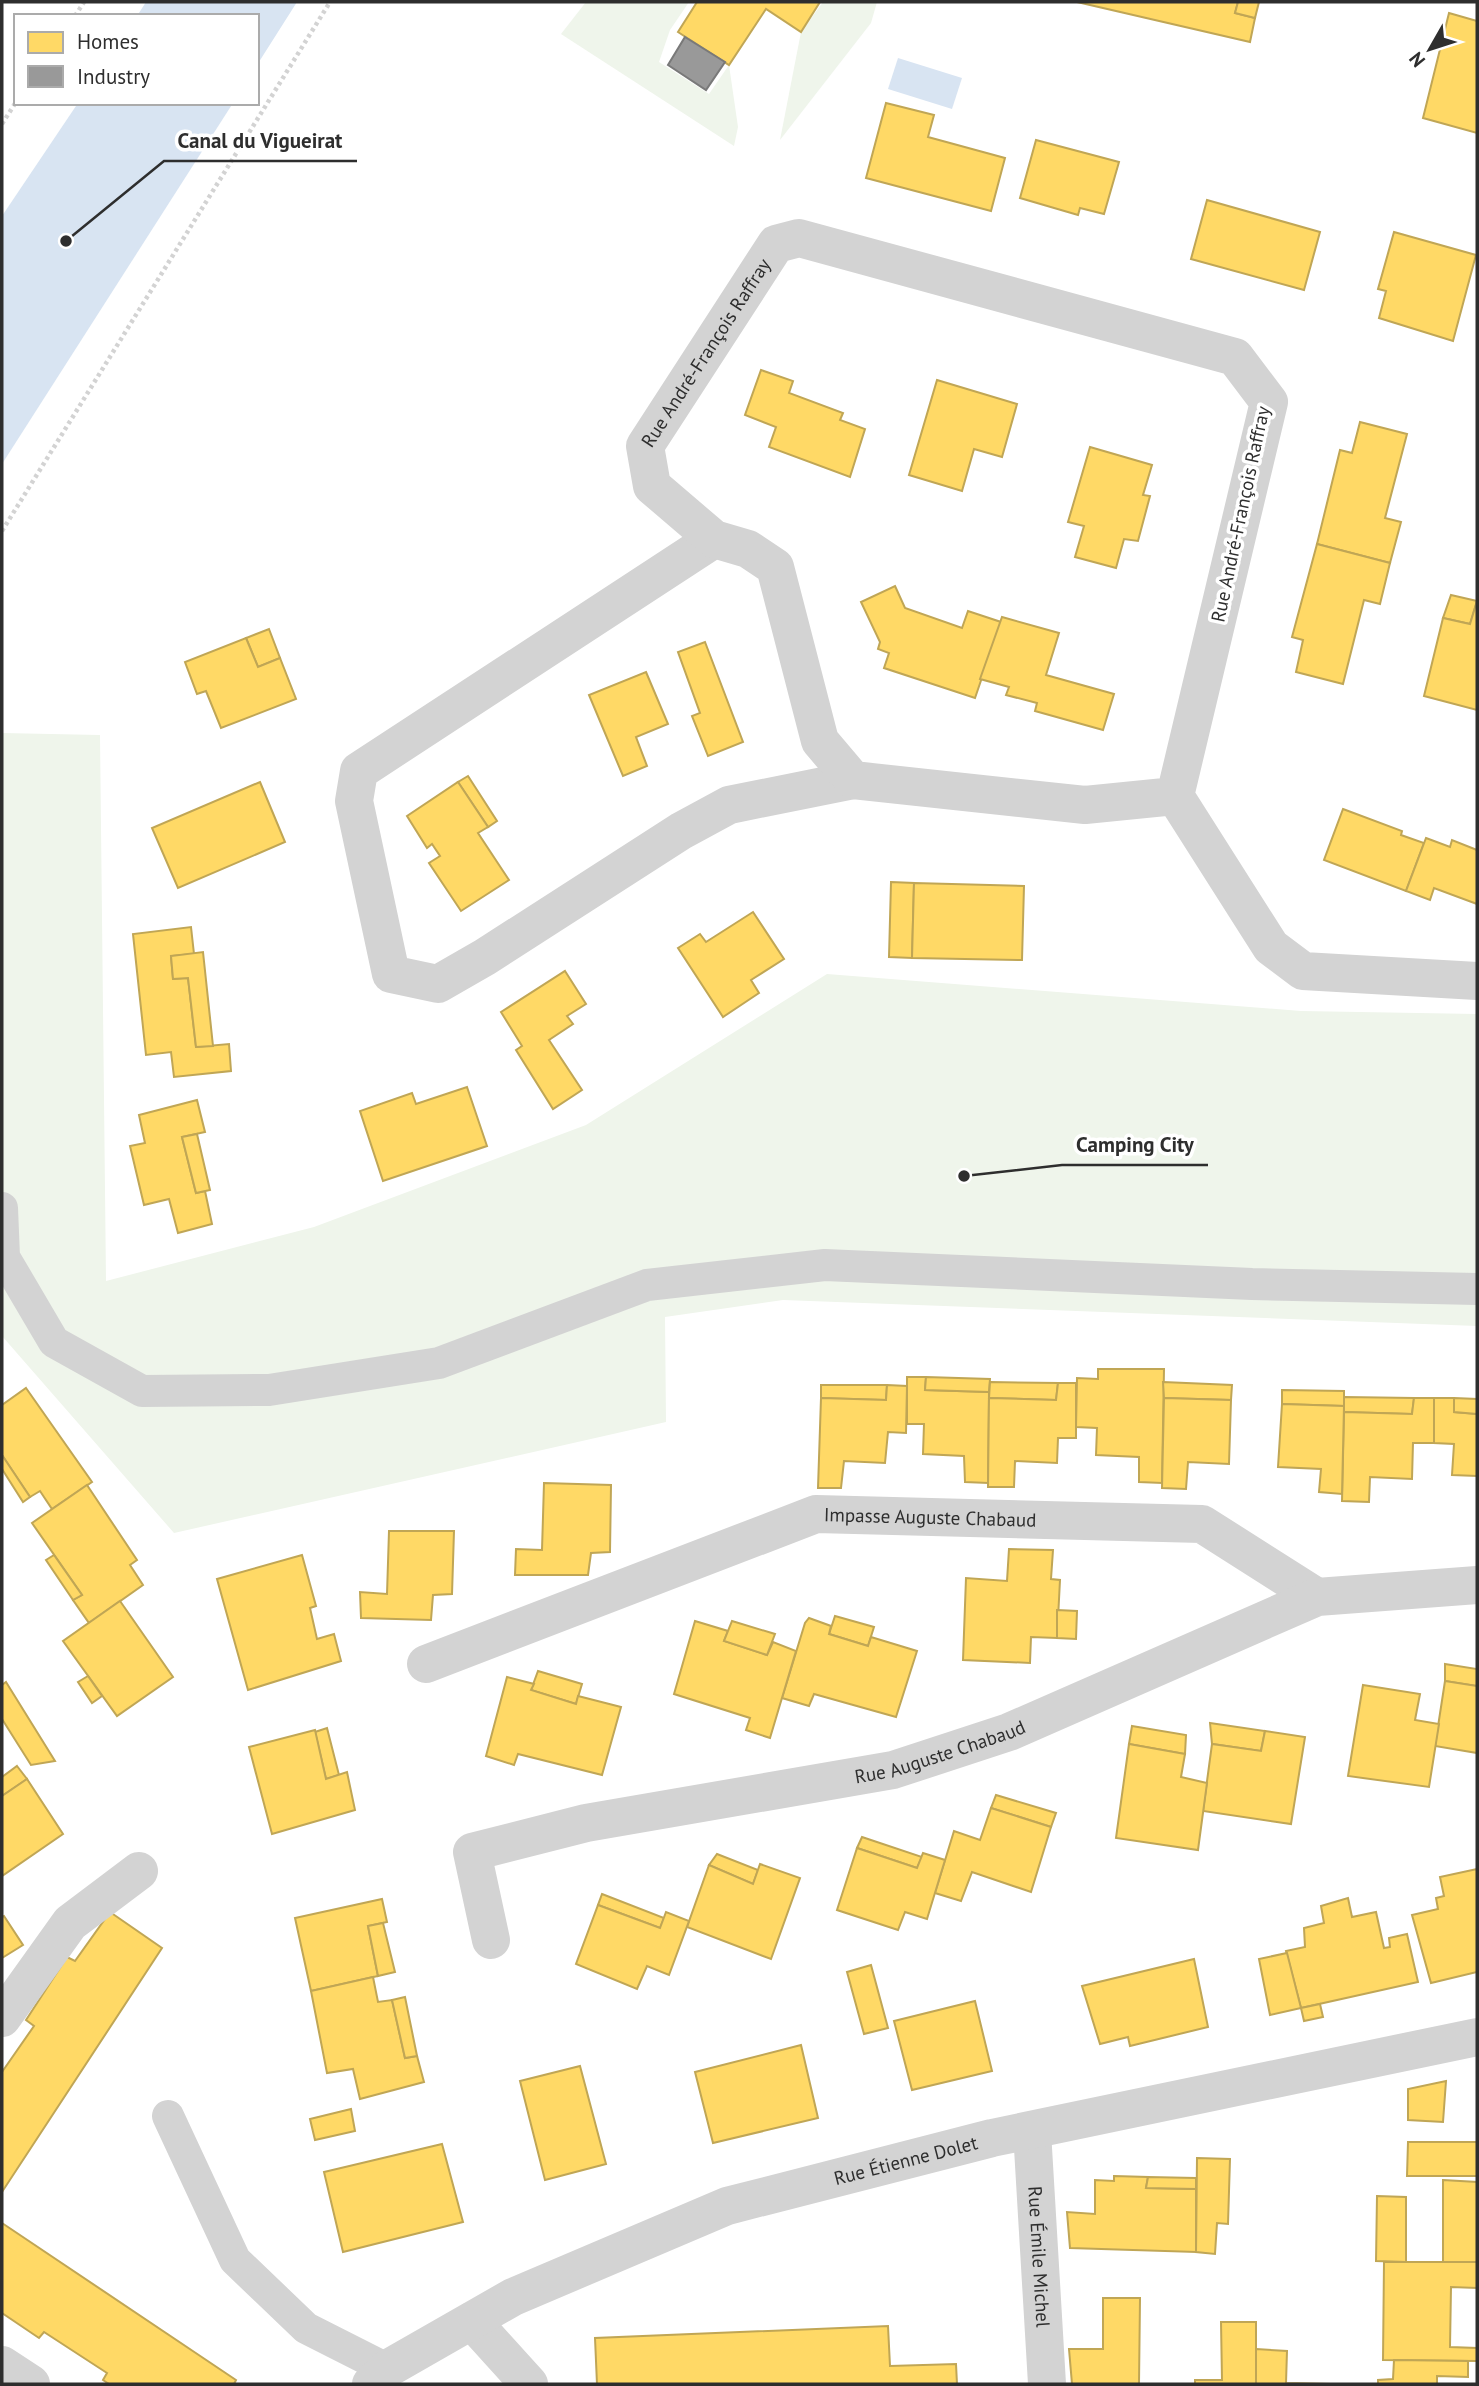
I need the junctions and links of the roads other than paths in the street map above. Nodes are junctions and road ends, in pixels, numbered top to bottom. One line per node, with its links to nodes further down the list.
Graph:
1 (714, 539): 2 (street, Rue André-François Raffray); 2 (street); 3 (street, Rue André-François Raffray)
2 (853, 780): 3 (street)
3 (1175, 796): 4 (street)
4 (1477, 981)
5 (2, 1208): 6 (lane)
6 (3, 1258): 7 (lane)
7 (1477, 1289)
8 (1477, 1585): 9 (street, Rue Auguste Chabaud)
9 (1317, 1597): 10 (street, Impasse Auguste Chabaud); 12 (street, Rue Auguste Chabaud)
10 (426, 1664)
11 (139, 1871): 13 (street)
12 (491, 1940)
13 (2, 2018)
14 (1477, 2037): 16 (street, Rue Étienne Dolet)
15 (168, 2116): 19 (lane)
16 (1032, 2131): 17 (street, Rue Étienne Dolet); 22 (street, Rue Émile Michel)
17 (472, 2321): 19 (street, Rue Étienne Dolet); 21 (street)
18 (2, 2365): 20 (street)
19 (379, 2377)
20 (31, 2384)
21 (529, 2384)
22 (1047, 2384)

